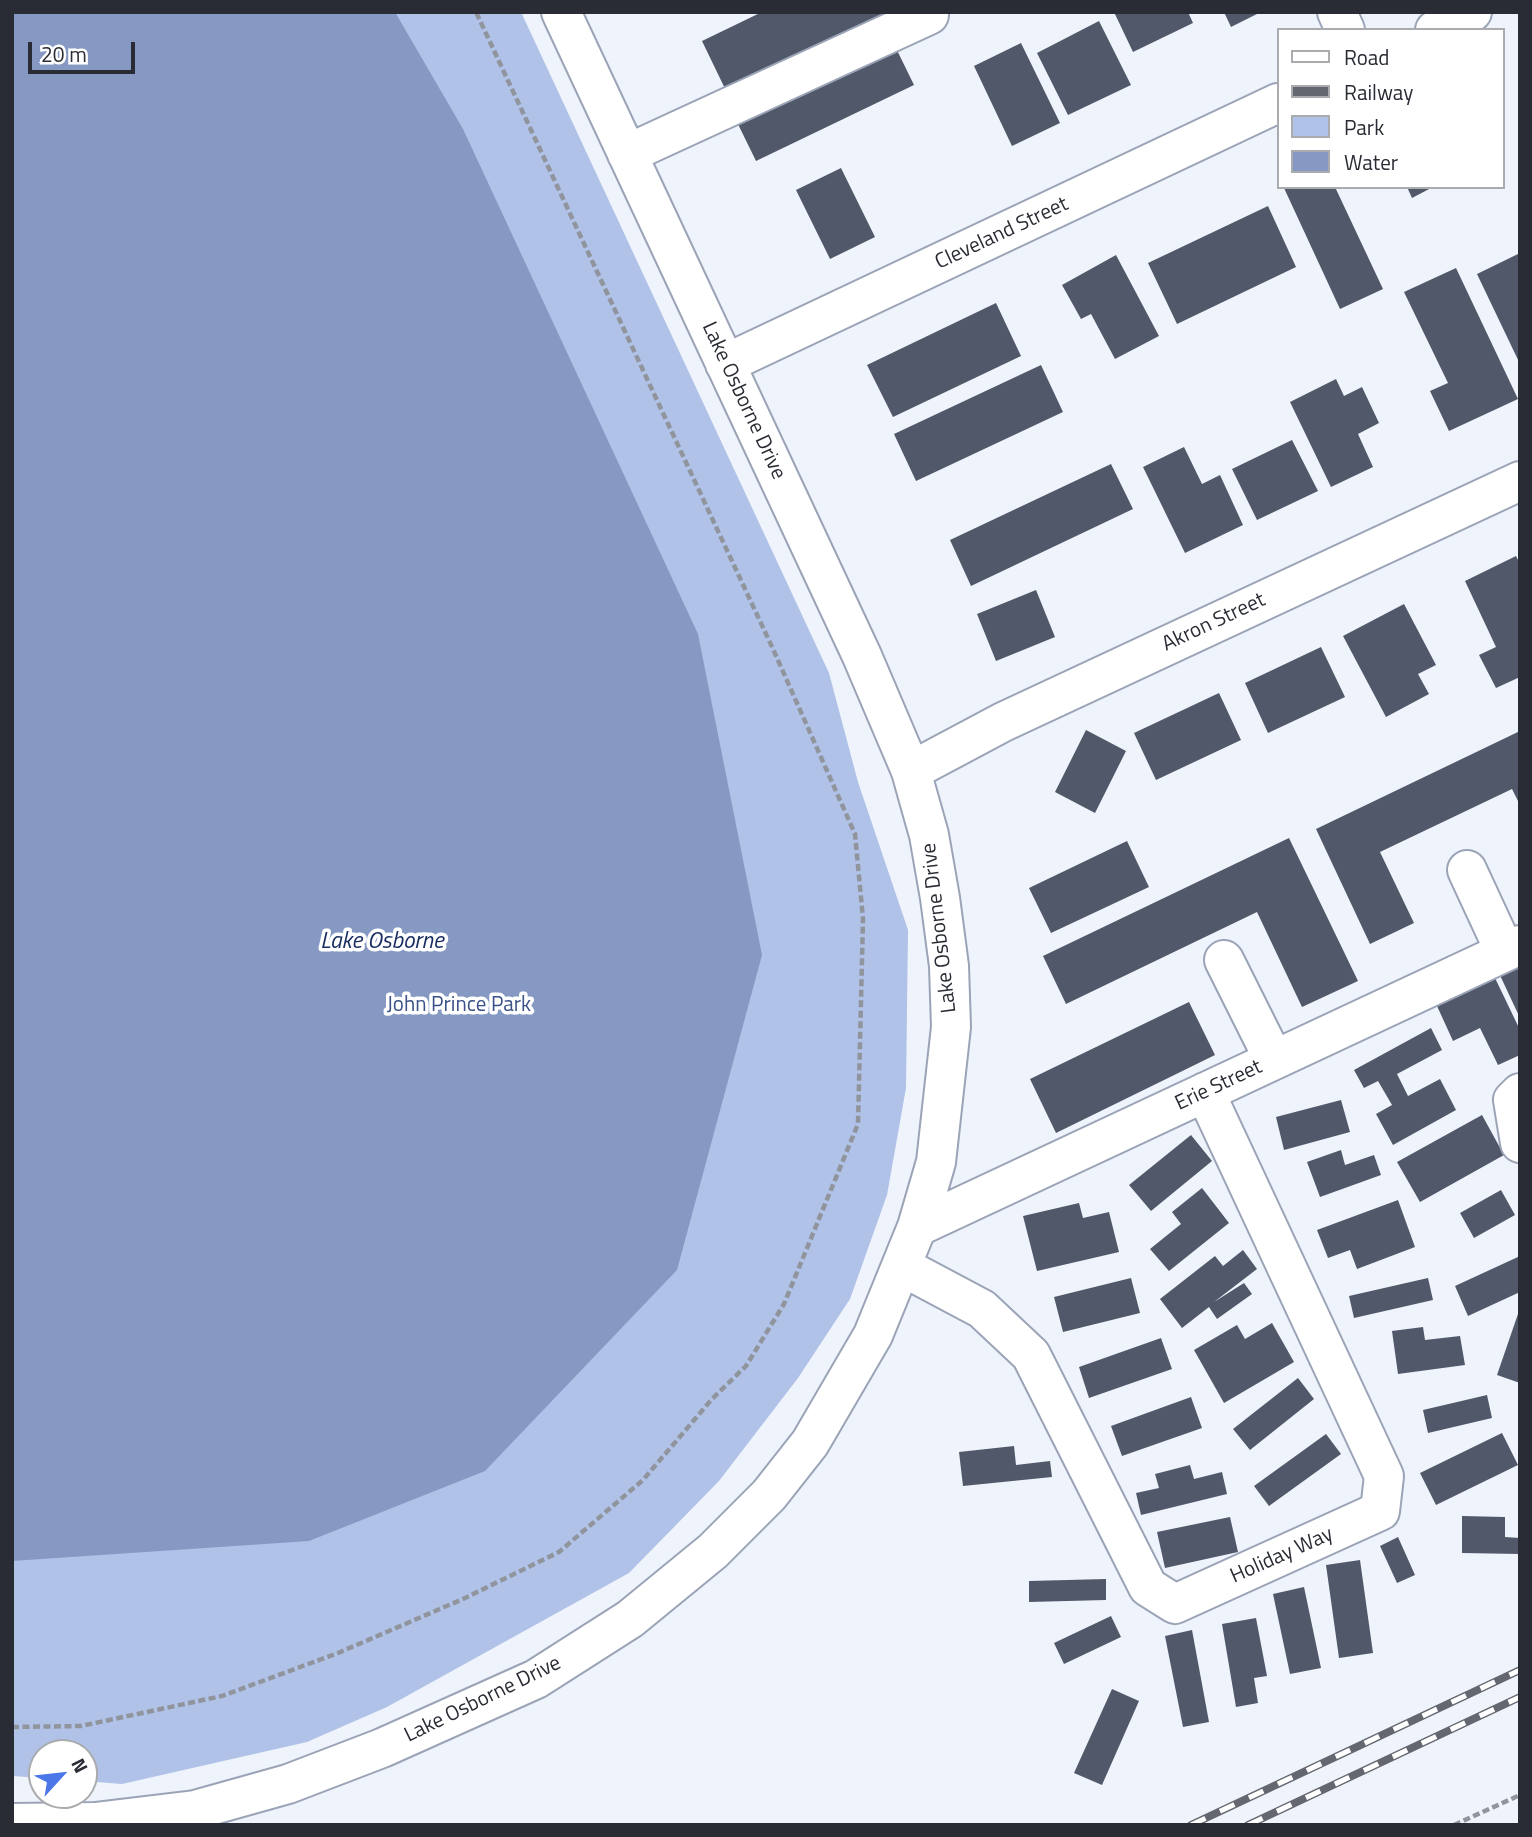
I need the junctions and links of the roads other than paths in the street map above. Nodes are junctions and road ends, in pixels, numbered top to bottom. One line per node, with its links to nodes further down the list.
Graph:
1 (561, 12): 8 (street, Lake Osborne Drive)
2 (928, 12): 8 (street)
3 (1337, 12): 5 (street)
4 (1472, 12): 6 (street)
5 (1344, 28)
6 (1439, 28)
7 (1276, 104): 9 (street, Cleveland Street)
8 (627, 154): 9 (street, Lake Osborne Drive)
9 (725, 364): 11 (street, Lake Osborne Drive)
10 (1520, 481): 11 (street, Akron Street)
11 (911, 771): 19 (street, Lake Osborne Drive)
12 (1467, 870): 13 (street)
13 (1512, 948): 15 (street, Erie Street)
14 (1224, 960): 15 (street)
15 (1274, 1060): 16 (street, Erie Street)
16 (1205, 1092): 19 (street, Erie Street); 20 (street, Holiday Way)
17 (1520, 1093): 18 (street)
18 (1520, 1143)
19 (918, 1227): 20 (street, Lake Osborne Drive)
20 (903, 1267): 21 (street, Lake Osborne Drive)
21 (196, 1817): 22 (street, Lake Osborne Drive)
22 (12, 1823)

